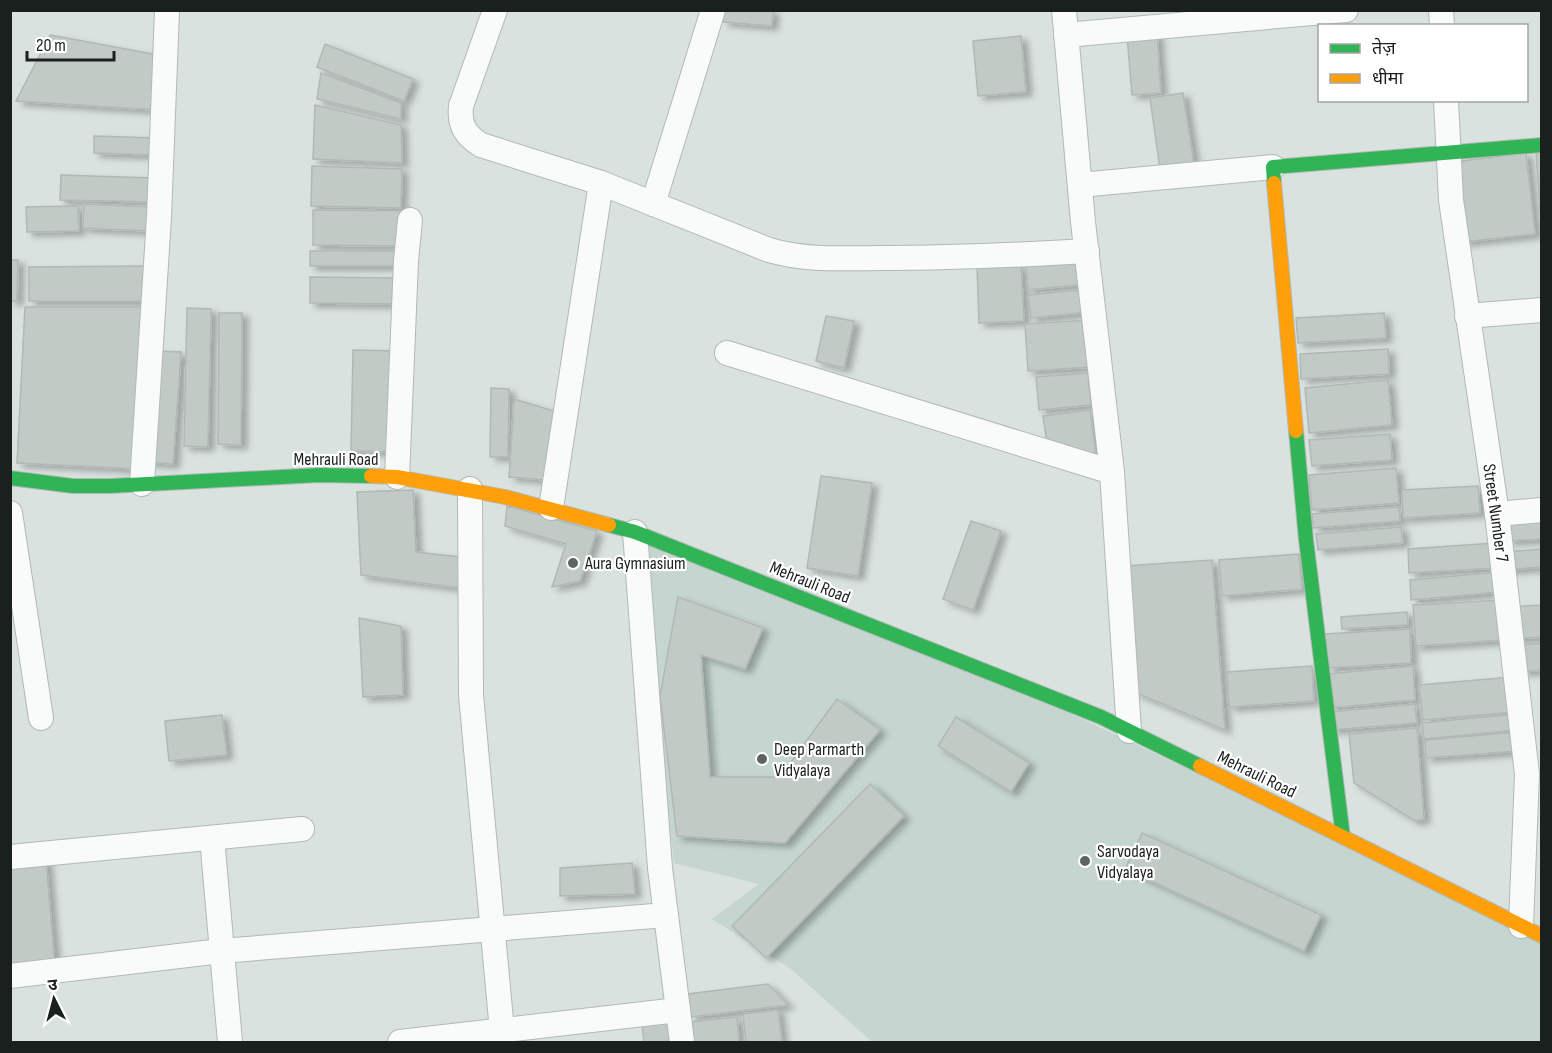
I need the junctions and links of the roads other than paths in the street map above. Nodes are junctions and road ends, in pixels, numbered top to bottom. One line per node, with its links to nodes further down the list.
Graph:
1 (167, 10): 22 (street)
2 (495, 10): 11 (street)
3 (713, 10): 13 (street)
4 (1064, 10): 6 (street)
5 (1346, 10): 6 (street)
6 (1066, 35): 12 (street)
7 (1446, 102): 9 (street, Street Number 7)
8 (1542, 145): 9 (street)
9 (1449, 152): 10 (street); 17 (street, Street Number 7)
10 (1273, 167): 12 (street); 33 (street)
11 (601, 183): 13 (street); 24 (street)
12 (1080, 185): 15 (street)
13 (653, 204): 15 (street)
14 (410, 220): 20 (street)
15 (1087, 251): 19 (street)
16 (1542, 310): 17 (street)
17 (1467, 316): 27 (street, Street Number 7)
18 (727, 353): 19 (street)
19 (1112, 472): 30 (street)
20 (397, 477): 22 (street, Mehrauli Road); 23 (street, Mehrauli Road)
21 (10, 478): 22 (street, Mehrauli Road)
22 (142, 484)
23 (470, 489): 24 (street, Mehrauli Road); 38 (street)
24 (551, 508): 28 (street, Mehrauli Road)
25 (1542, 510): 27 (street)
26 (10, 513): 29 (street)
27 (1497, 514): 31 (street, Street Number 7)
28 (635, 532): 30 (street, Mehrauli Road); 37 (street)
29 (41, 718)
30 (1129, 731): 33 (street, Mehrauli Road)
31 (1534, 774): 35 (street, Street Number 7)
32 (302, 829): 34 (street)
33 (1344, 837): 39 (street, Mehrauli Road)
34 (212, 838): 36 (street); 40 (street)
35 (1533, 839): 39 (street, Street Number 7)
36 (10, 857)
37 (666, 915): 38 (street); 42 (street)
38 (493, 929): 40 (street); 43 (street)
39 (1531, 931)
40 (221, 951): 41 (street); 44 (street)
41 (10, 976)
42 (678, 1010): 43 (street); 46 (street)
43 (502, 1031): 45 (street)
44 (230, 1042)
45 (400, 1042)
46 (682, 1042)

